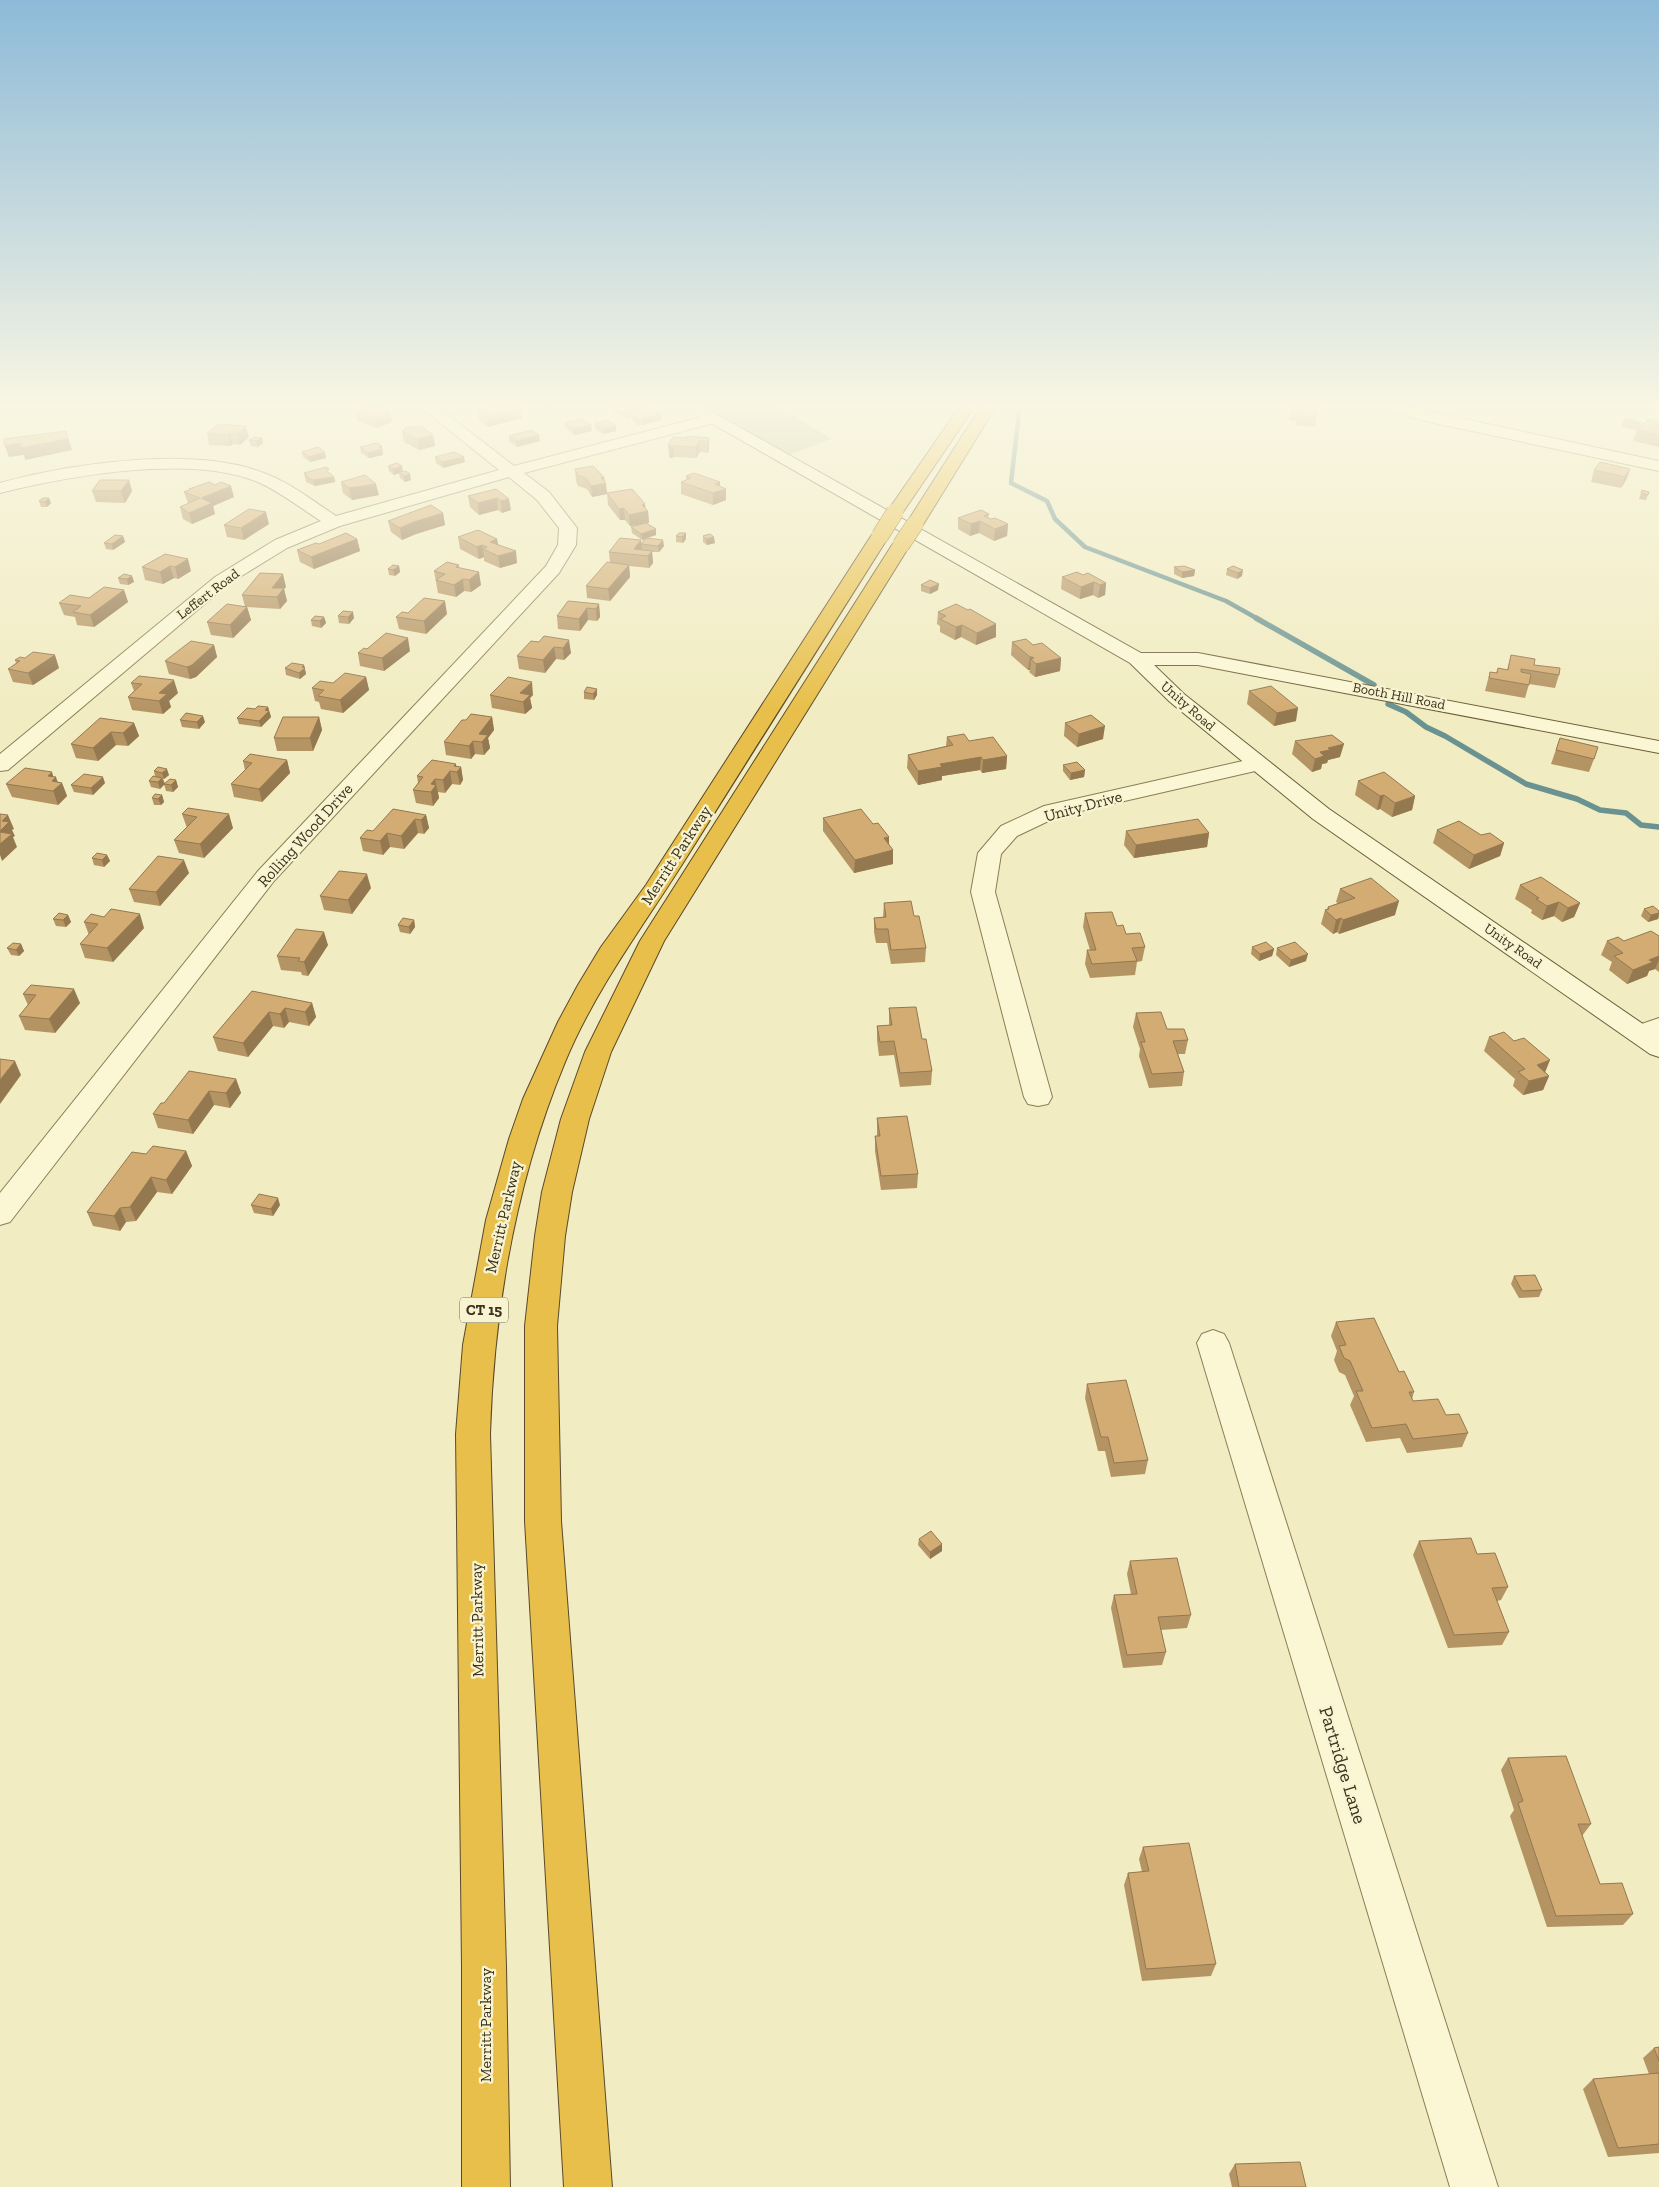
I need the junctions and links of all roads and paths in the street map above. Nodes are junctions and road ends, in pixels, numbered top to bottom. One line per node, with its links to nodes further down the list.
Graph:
1 (310, 507): 7 (street)
2 (386, 507): 7 (street, Leffert Road)
3 (552, 507): 15 (street, Rolling Wood Drive)
4 (868, 507): 9 (street, Unity Road)
5 (906, 507): 8 (highway, Merritt Parkway / CT 15)
6 (914, 507): 8 (highway, Merritt Parkway / CT 15)
7 (334, 522): 12 (street, Leffert Road)
8 (898, 529): 17 (highway, Merritt Parkway / CT 15); 18 (highway, Merritt Parkway / CT 15)
9 (1136, 659): 10 (street, Booth Hill Road); 11 (street, Unity Road)
10 (1659, 747)
11 (1256, 764): 13 (street, Unity Road); 14 (street, Unity Drive)
12 (0, 765)
13 (1652, 1036)
14 (1038, 1096)
15 (0, 1214)
16 (1213, 1344): 19 (street, Partridge Lane)
17 (486, 2187)
18 (588, 2187)
19 (1474, 2187)

